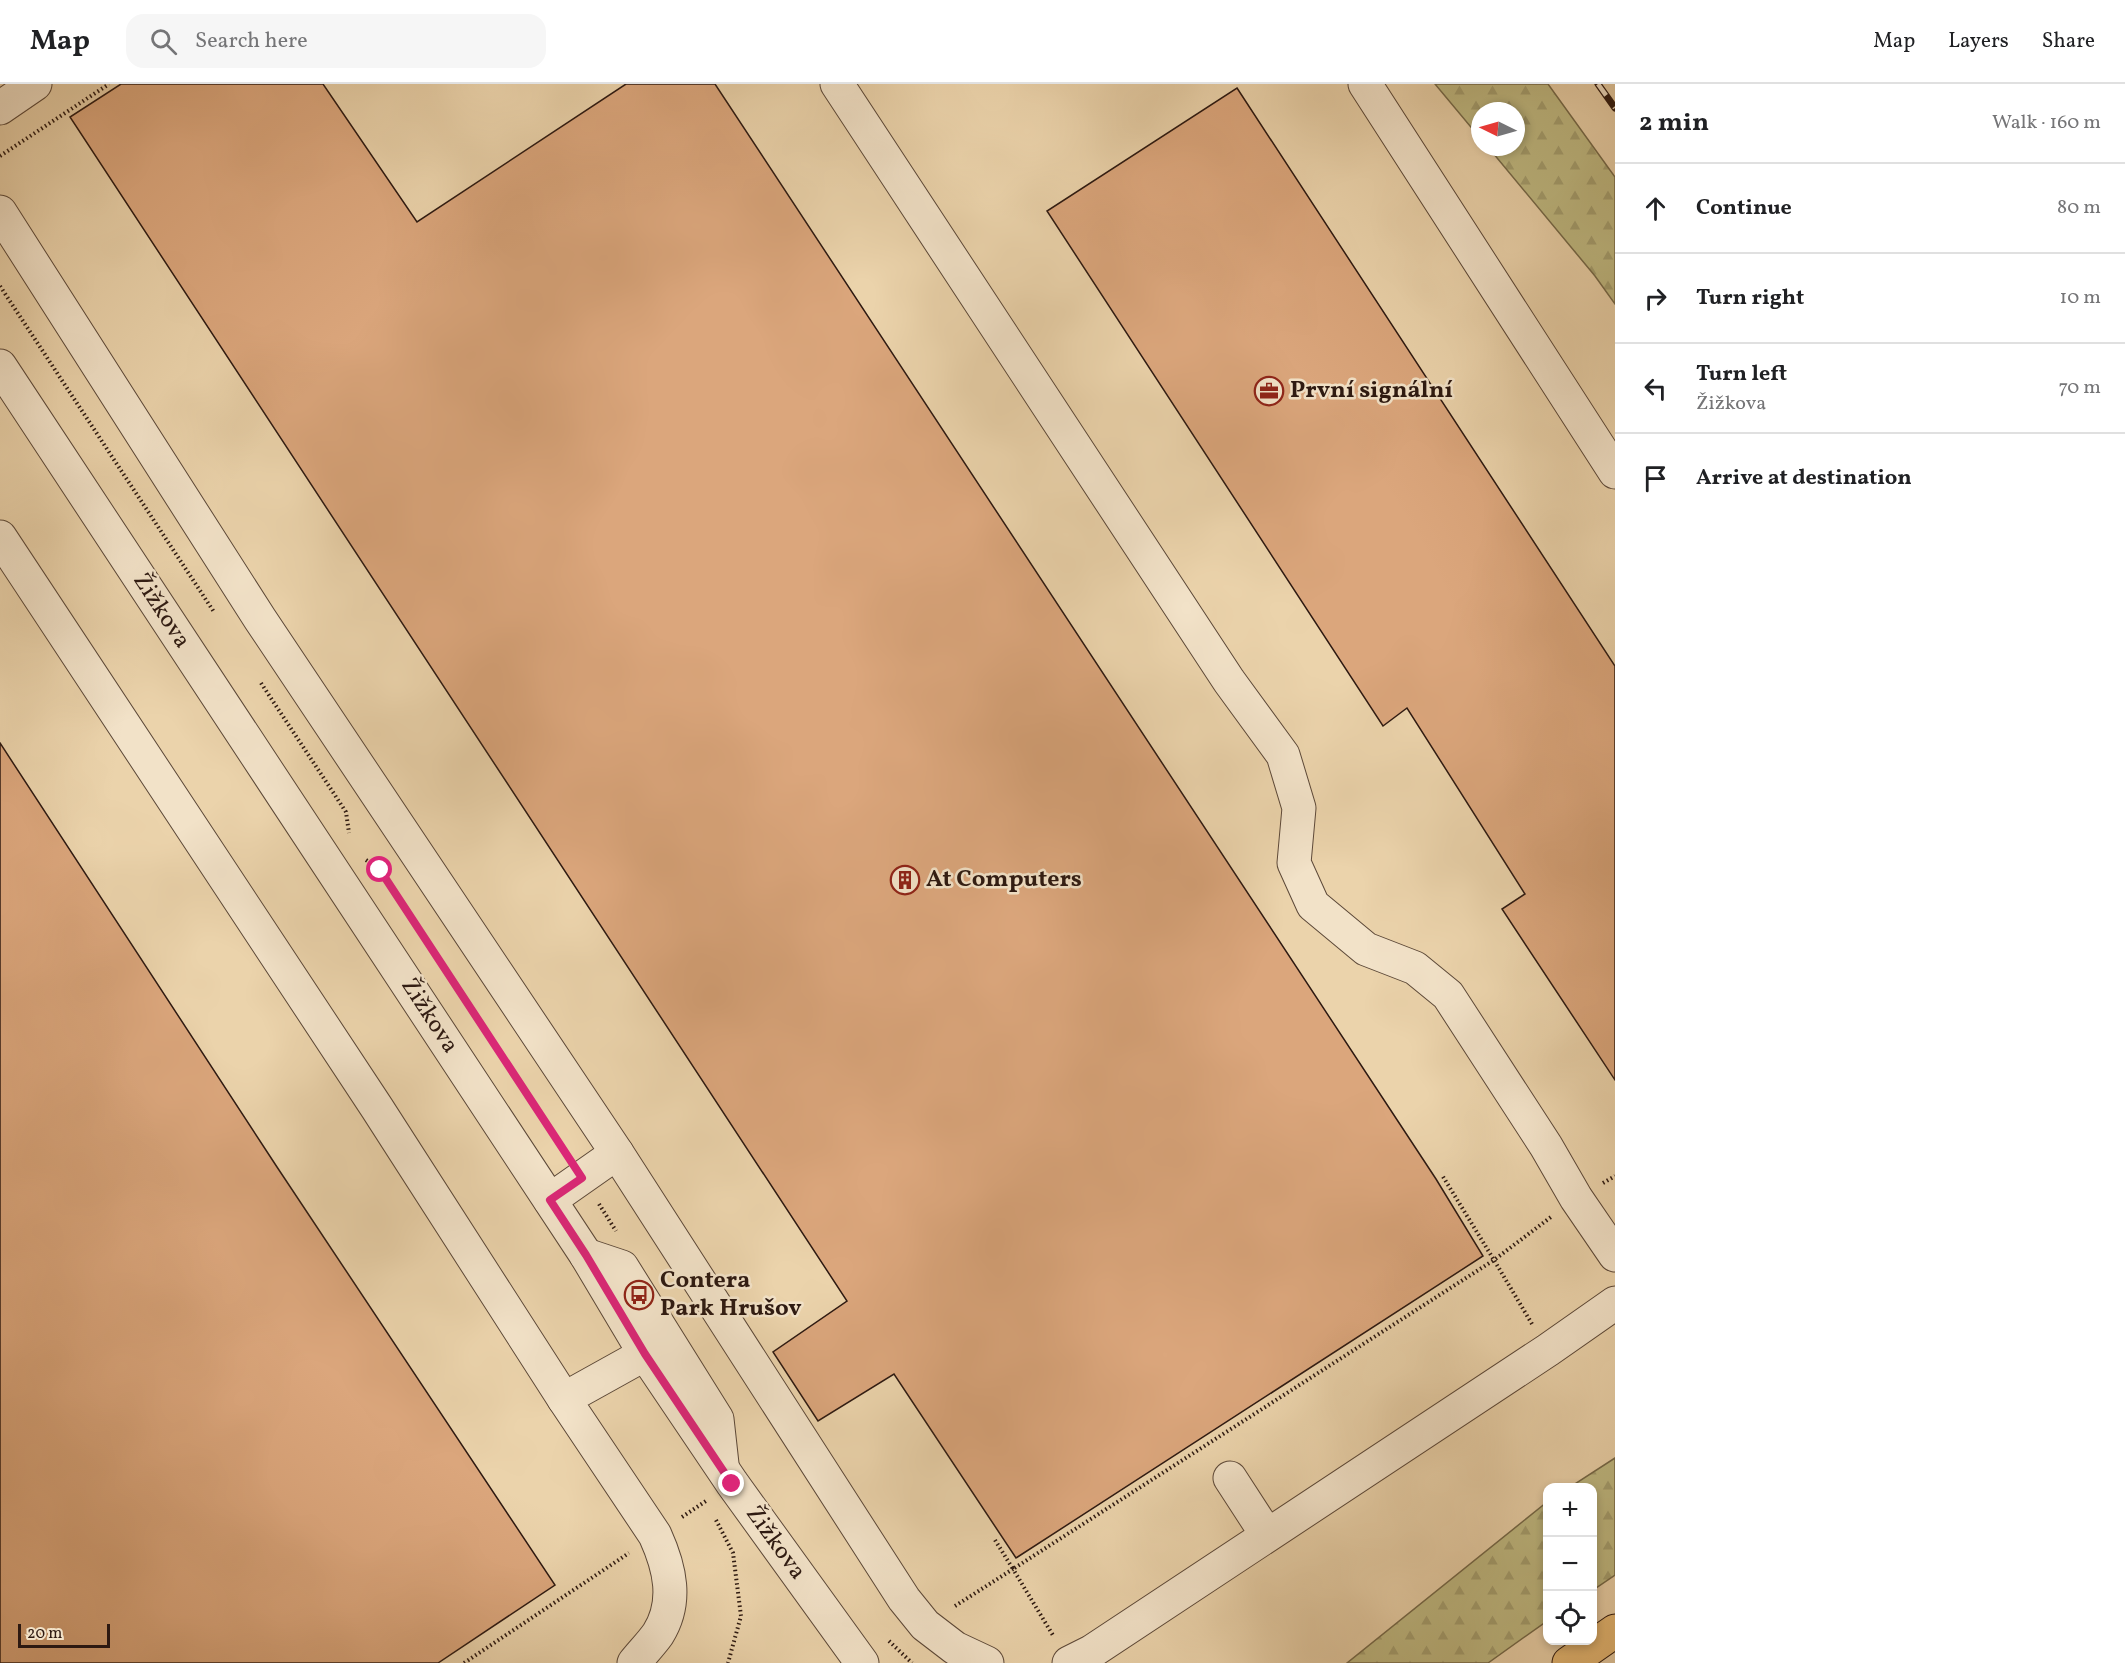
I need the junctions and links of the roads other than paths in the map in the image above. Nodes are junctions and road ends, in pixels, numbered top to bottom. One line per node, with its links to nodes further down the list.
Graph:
1 (35, 84): 4 (street)
2 (837, 84): 12 (street)
3 (1365, 84): 7 (street)
4 (0, 108)
5 (0, 212): 9 (street)
6 (0, 366): 10 (street, Žižkova)
7 (1615, 472)
8 (0, 537): 15 (street)
9 (617, 1153): 10 (street); 23 (street)
10 (550, 1200): 11 (street, Žižkova)
11 (586, 1255): 14 (street, Žižkova); 16 (street)
12 (1615, 1255)
13 (1615, 1303): 18 (street)
14 (645, 1354): 15 (street); 16 (street, Žižkova)
15 (564, 1399): 21 (street)
16 (722, 1469): 22 (street, Žižkova)
17 (1230, 1478): 18 (street)
18 (1267, 1535): 20 (street)
19 (1615, 1630): 24 (main road)
20 (1064, 1654)
21 (634, 1663)
22 (862, 1663)
23 (987, 1663)
24 (1569, 1663)

